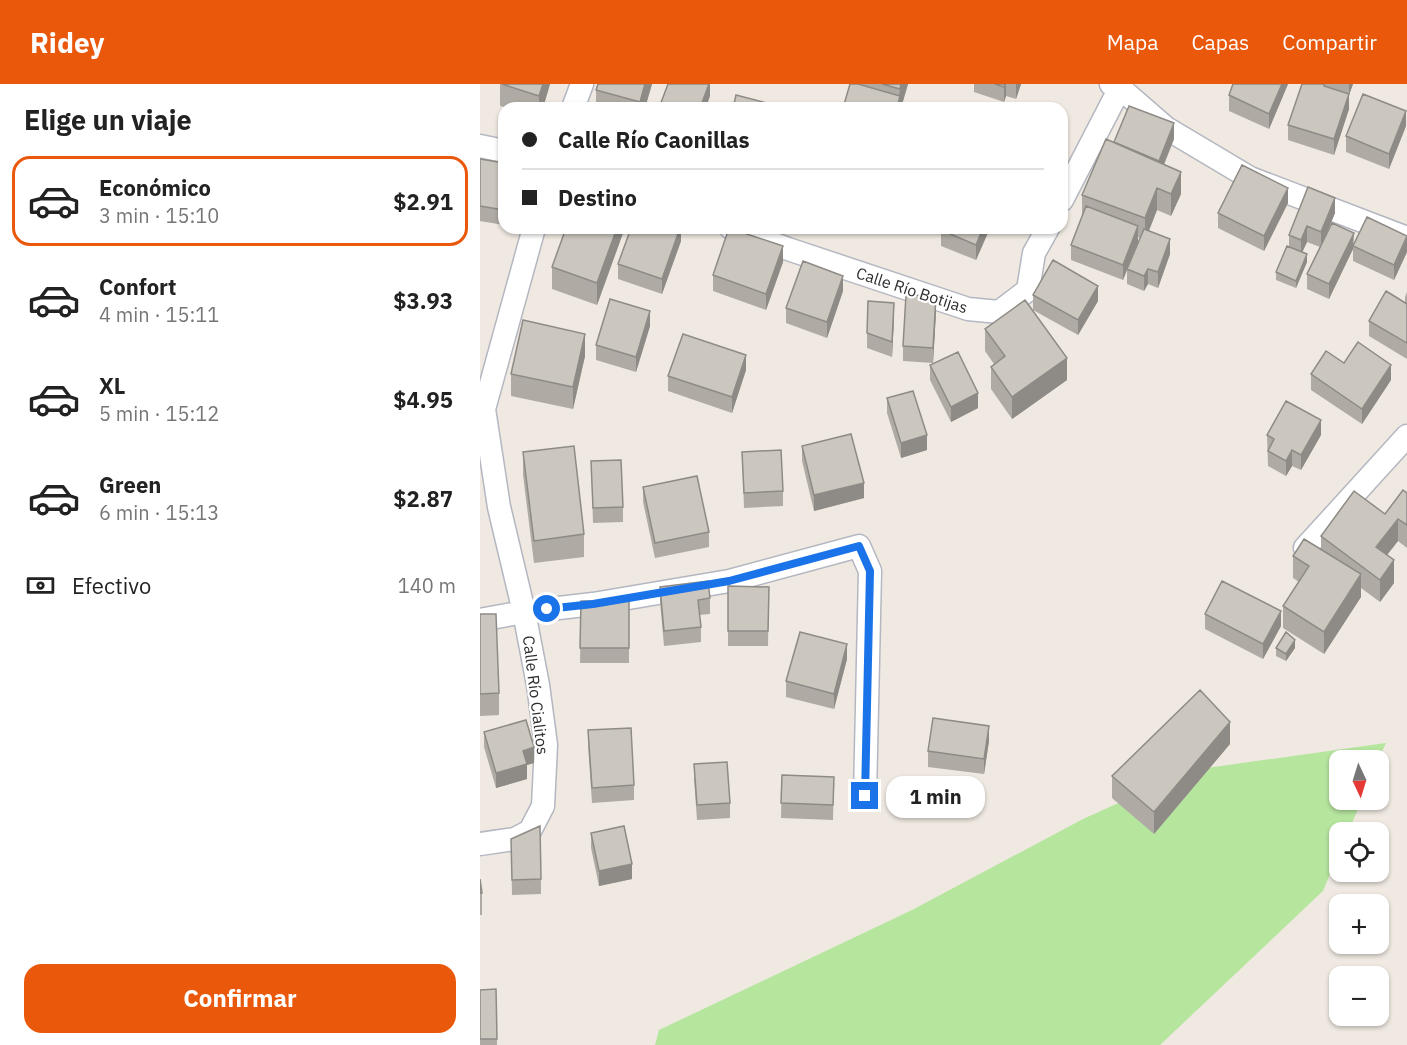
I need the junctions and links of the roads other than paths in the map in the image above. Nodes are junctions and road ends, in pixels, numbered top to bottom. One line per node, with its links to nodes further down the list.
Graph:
1 (582, 84): 3 (street)
2 (1118, 85): 6 (street); 10 (street)
3 (575, 102)
4 (480, 146): 5 (street)
5 (498, 150)
6 (1068, 188)
7 (532, 234): 11 (street)
8 (747, 234): 9 (street, Calle Río Botijas)
9 (1045, 234)
10 (1407, 238)
11 (482, 408): 14 (street, Calle Río Cialitos)
12 (1407, 436): 13 (street)
13 (1305, 548)
14 (524, 612): 15 (street); 16 (street); 17 (street, Calle Río Cialitos)
15 (480, 620)
16 (865, 796)
17 (480, 844)

